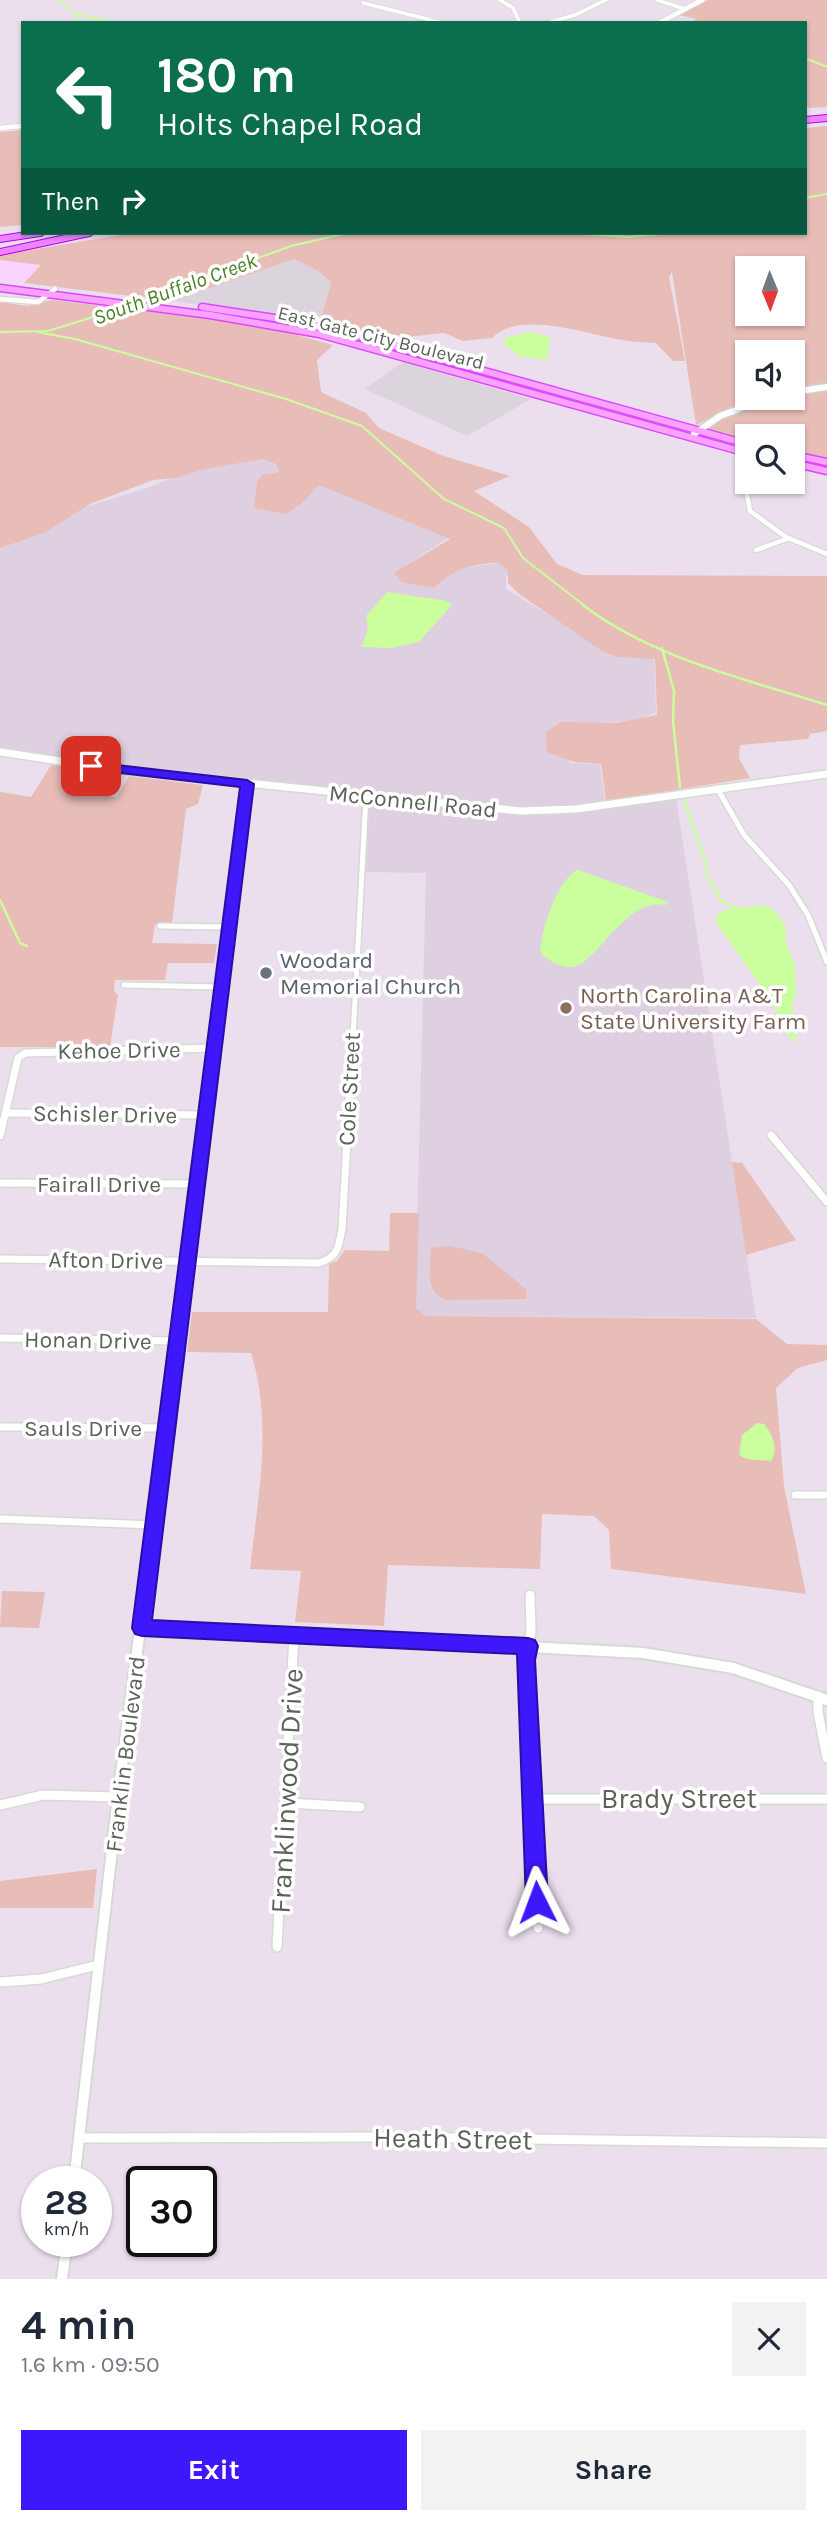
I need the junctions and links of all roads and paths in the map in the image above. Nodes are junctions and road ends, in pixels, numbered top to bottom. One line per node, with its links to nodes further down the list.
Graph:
1 (500, 0): 10 (street)
2 (606, 0): 11 (street)
3 (657, 0): 6 (street)
4 (702, 0): 6 (street)
5 (363, 3): 7 (street)
6 (685, 9): 12 (street)
7 (429, 19): 8 (street); 9 (street)
8 (425, 21)
9 (436, 21)
10 (519, 21)
11 (554, 21)
12 (663, 21)
13 (827, 116): 14 (highway)
14 (807, 118)
15 (21, 126): 16 (street)
16 (0, 128)
17 (21, 229): 18 (highway)
18 (0, 230)
19 (27, 235): 22 (highway)
20 (66, 235): 23 (highway)
21 (80, 235): 24 (highway)
22 (0, 239)
23 (0, 244)
24 (0, 252)
25 (0, 283): 27 (main road, East Gate City Boulevard)
26 (0, 288): 27 (main road, East Gate City Boulevard)
27 (53, 292): 28 (street); 29 (main road, East Gate City Boulevard); 30 (main road, East Gate City Boulevard)
28 (0, 299)
29 (281, 319): 30 (main road); 34 (main road, East Gate City Boulevard)
30 (274, 325): 35 (main road, East Gate City Boulevard)
31 (827, 387): 32 (main road)
32 (805, 390)
33 (736, 410): 34 (main road)
34 (696, 430): 35 (main road); 36 (main road, East Gate City Boulevard)
35 (691, 437): 37 (main road, East Gate City Boulevard)
36 (735, 441)
37 (735, 450)
38 (805, 457): 39 (main road)
39 (827, 462)
40 (805, 464): 41 (main road)
41 (827, 469)
42 (747, 494): 43 (street)
43 (789, 538): 44 (street); 45 (street)
44 (756, 550)
45 (827, 554)
46 (0, 752): 48 (street, McConnell Road)
47 (827, 774): 49 (street, McConnell Road)
48 (247, 784): 50 (street, McConnell Road); 52 (street, Franklin Boulevard)
49 (717, 788): 50 (street, McConnell Road); 53 (street)
50 (366, 796): 64 (street, Cole Street)
51 (160, 926): 52 (street)
52 (228, 927): 55 (street, Franklin Boulevard)
53 (827, 961)
54 (124, 985): 55 (street)
55 (220, 987): 56 (street, Franklin Boulevard)
56 (213, 1048): 57 (street, Kehoe Drive); 58 (street, Franklin Boulevard)
57 (6, 1112): 58 (street, Schisler Drive); 60 (street)
58 (205, 1115): 62 (street, Franklin Boulevard)
59 (771, 1135): 63 (street)
60 (0, 1136)
61 (0, 1183): 62 (street, Fairall Drive)
62 (198, 1184): 66 (street, Franklin Boulevard)
63 (827, 1202)
64 (335, 1254): 66 (street, Afton Drive)
65 (0, 1259): 66 (street, Afton Drive)
66 (188, 1261): 68 (street, Franklin Boulevard)
67 (0, 1339): 68 (street, Honan Drive)
68 (177, 1341): 70 (street, Franklin Boulevard)
69 (0, 1427): 70 (street, Sauls Drive)
70 (166, 1428): 74 (street, Franklin Boulevard)
71 (827, 1495): 72 (street)
72 (795, 1496)
73 (0, 1519): 74 (street)
74 (155, 1525): 76 (street, Franklin Boulevard)
75 (530, 1595): 78 (street)
76 (142, 1628): 77 (street); 81 (street, Franklin Boulevard)
77 (295, 1636): 78 (street); 84 (street, Franklinwood Drive)
78 (528, 1646): 79 (street); 82 (street)
79 (822, 1698): 80 (street)
80 (827, 1758)
81 (118, 1797): 85 (street); 89 (street, Franklin Boulevard)
82 (531, 1799): 83 (street, Brady Street); 87 (street)
83 (827, 1799)
84 (286, 1803): 86 (street); 88 (street, Franklinwood Drive)
85 (0, 1805)
86 (359, 1807)
87 (538, 1928)
88 (277, 1947)
89 (100, 1965): 90 (street); 91 (street, Franklin Boulevard)
90 (0, 1982)
91 (79, 2138): 92 (street, Heath Street); 93 (street, Franklin Boulevard)
92 (827, 2143)
93 (76, 2166)
94 (65, 2257): 95 (street)
95 (62, 2279)

